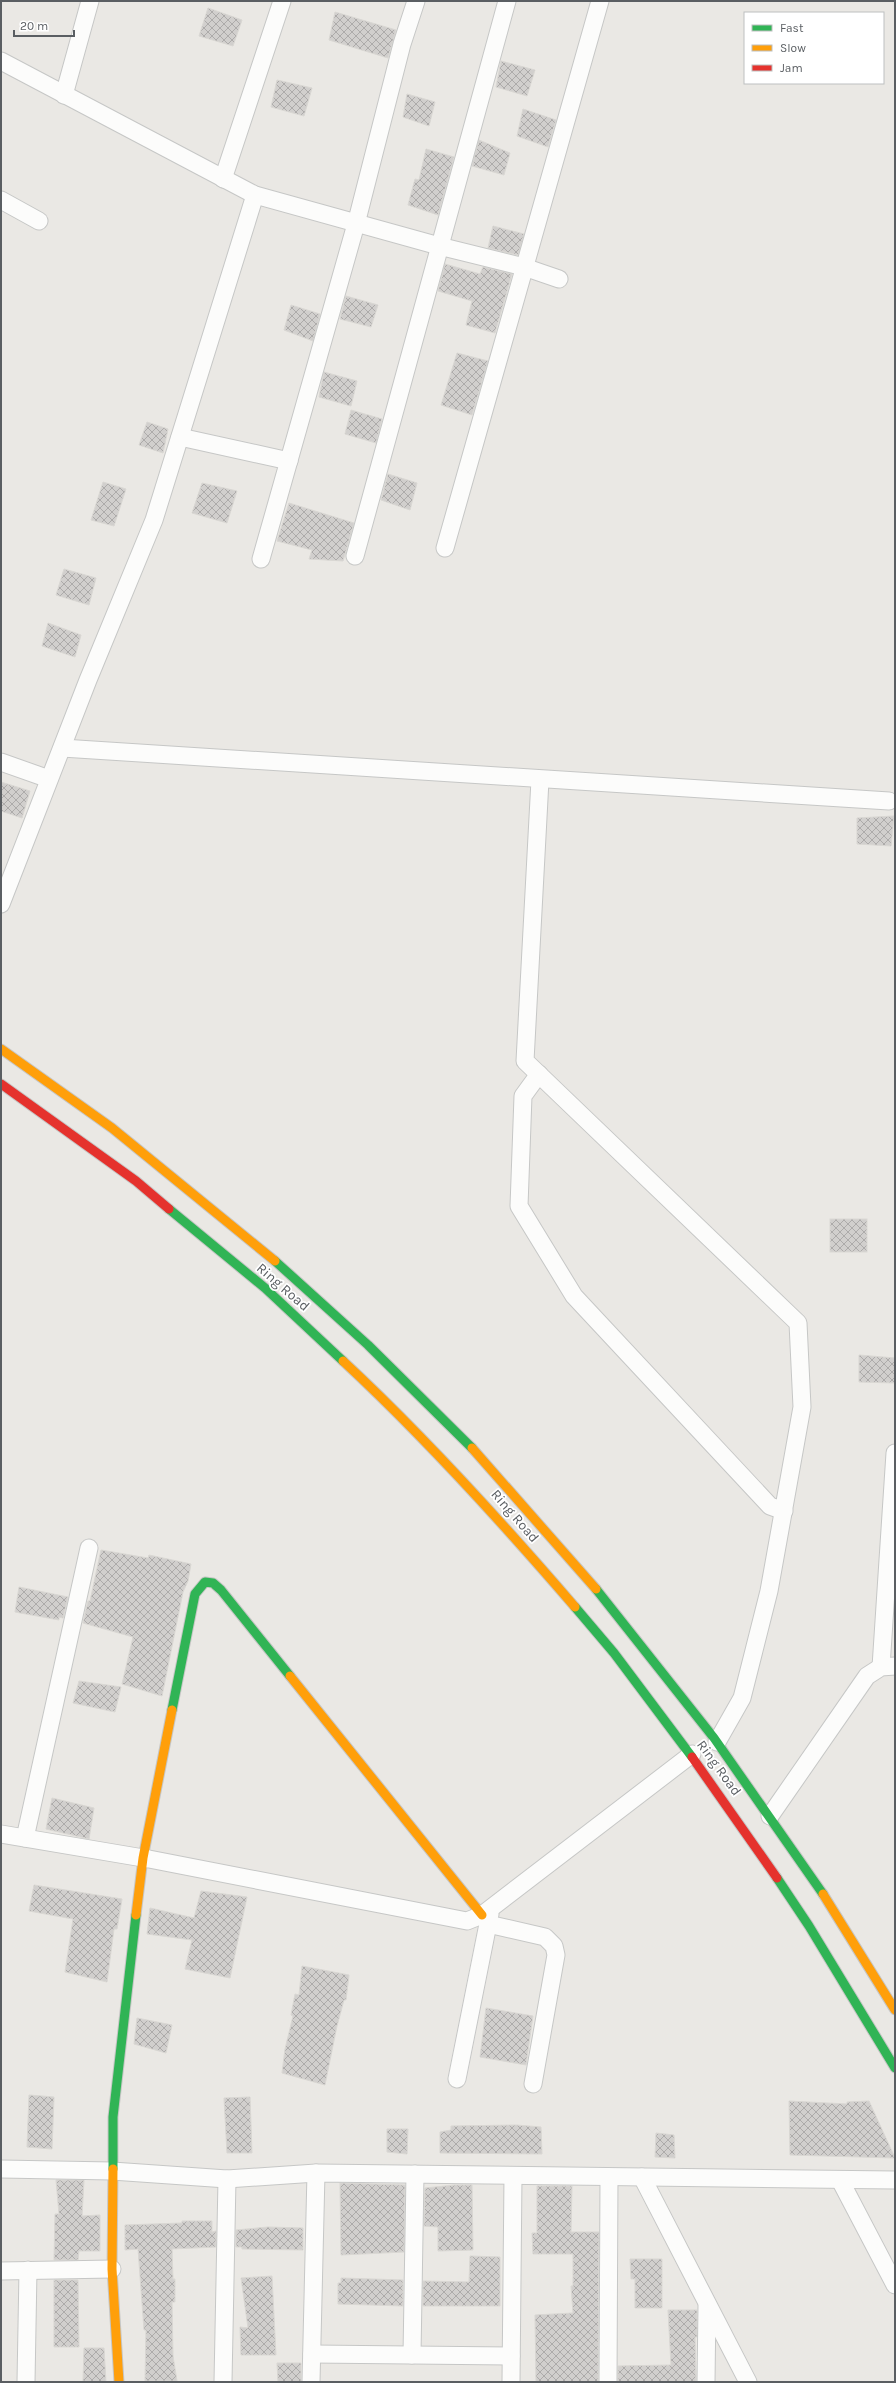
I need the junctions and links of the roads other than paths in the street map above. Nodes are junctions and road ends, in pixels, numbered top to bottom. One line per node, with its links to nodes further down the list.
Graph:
1 (90, 1): 7 (street)
2 (282, 1): 8 (street)
3 (416, 1): 12 (street)
4 (507, 1): 13 (street)
5 (600, 1): 14 (street)
6 (1, 61): 7 (street)
7 (64, 95): 8 (street)
8 (224, 179): 9 (street)
9 (255, 195): 12 (street); 16 (street)
10 (1, 200): 11 (street)
11 (38, 221)
12 (356, 224): 13 (street); 17 (street)
13 (439, 246): 14 (street); 19 (street)
14 (524, 267): 15 (street); 18 (street)
15 (559, 280)
16 (180, 437): 17 (street); 21 (street)
17 (289, 461): 20 (street)
18 (445, 548)
19 (355, 556)
20 (261, 559)
21 (62, 748): 23 (street); 24 (street)
22 (1, 762): 23 (street)
23 (49, 780): 26 (street)
24 (540, 780): 25 (street); 28 (street)
25 (889, 801)
26 (1, 904)
27 (1, 1048): 34 (main road, Ring Road)
28 (539, 1074): 31 (street); 31 (street)
29 (1, 1084): 35 (main road, Ring Road)
30 (895, 1453): 33 (street)
31 (784, 1511): 34 (street)
32 (89, 1548): 38 (street)
33 (888, 1667): 36 (street)
34 (717, 1742): 36 (main road, Ring Road)
35 (692, 1754): 40 (street); 42 (main road, Ring Road)
36 (770, 1816): 41 (main road, Ring Road)
37 (1, 1834): 38 (street)
38 (25, 1838): 39 (street)
39 (143, 1858): 40 (street); 40 (main road); 46 (main road)
40 (487, 1916): 43 (street); 44 (street)
41 (895, 2010)
42 (895, 2068)
43 (457, 2079)
44 (533, 2084)
45 (1, 2169): 46 (street)
46 (112, 2171): 52 (street); 55 (main road)
47 (316, 2173): 48 (street); 52 (street); 60 (street)
48 (415, 2174): 49 (street); 61 (street)
49 (513, 2176): 50 (street); 62 (street)
50 (609, 2177): 51 (street); 68 (street)
51 (642, 2177): 53 (street); 59 (street)
52 (227, 2179): 65 (street)
53 (840, 2180): 54 (street); 58 (street)
54 (895, 2180)
55 (112, 2269): 57 (street); 64 (main road)
56 (1, 2270): 57 (street)
57 (28, 2270): 63 (street)
58 (895, 2285)
59 (707, 2304): 69 (street); 70 (street)
60 (312, 2354): 61 (street); 66 (street)
61 (412, 2355): 62 (street)
62 (511, 2356): 67 (street)
63 (26, 2382)
64 (119, 2382)
65 (224, 2382)
66 (312, 2382)
67 (511, 2382)
68 (608, 2382)
69 (706, 2382)
70 (748, 2382)

